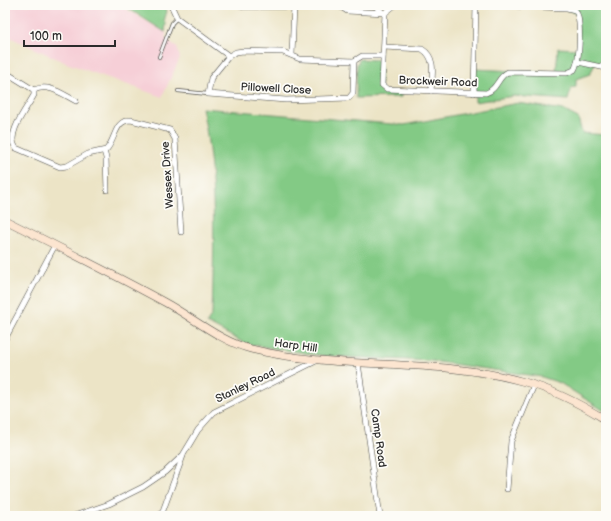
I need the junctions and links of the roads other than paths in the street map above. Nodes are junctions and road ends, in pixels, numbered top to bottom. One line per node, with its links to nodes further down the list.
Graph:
1 (171, 5): 11 (street)
2 (240, 5): 8 (street)
3 (338, 5): 10 (street)
4 (374, 5): 10 (street)
5 (395, 5): 10 (street)
6 (476, 5): 25 (street)
7 (487, 5): 9 (street)
8 (294, 6): 13 (street)
9 (564, 6): 19 (street)
10 (385, 13): 12 (street)
11 (177, 18): 14 (street); 16 (lane)
12 (384, 47): 15 (street); 24 (street)
13 (292, 55): 14 (street); 17 (street)
14 (229, 56): 26 (street)
15 (384, 56): 17 (street); 24 (street, Brockweir Road)
16 (159, 57)
17 (354, 61): 26 (street, Pillowell Close)
18 (606, 61): 20 (street)
19 (578, 62): 20 (street); 25 (street, Brockweir Road)
20 (604, 68)
21 (5, 72): 22 (street)
22 (34, 90): 27 (street); 28 (street)
23 (178, 91): 26 (lane)
24 (431, 91): 25 (street, Brockweir Road)
25 (474, 93)
26 (208, 94)
27 (76, 101)
28 (104, 151): 29 (street); 31 (street, Wessex Drive)
29 (107, 190)
30 (5, 220): 32 (street, Harp Hill)
31 (181, 232)
32 (55, 245): 33 (street); 34 (street, Harp Hill)
33 (5, 339)
34 (318, 360): 35 (street, Harp Hill); 38 (street, Stanley Road)
35 (358, 363): 36 (street, Harp Hill); 44 (street, Camp Road)
36 (534, 385): 37 (street, Harp Hill); 41 (street)
37 (606, 420)
38 (183, 455): 39 (street, Stanley Road); 40 (street)
39 (167, 470): 40 (street); 42 (street, Stanley Road)
40 (176, 475): 43 (street)
41 (507, 489)
42 (74, 516)
43 (161, 516)
44 (380, 516)

